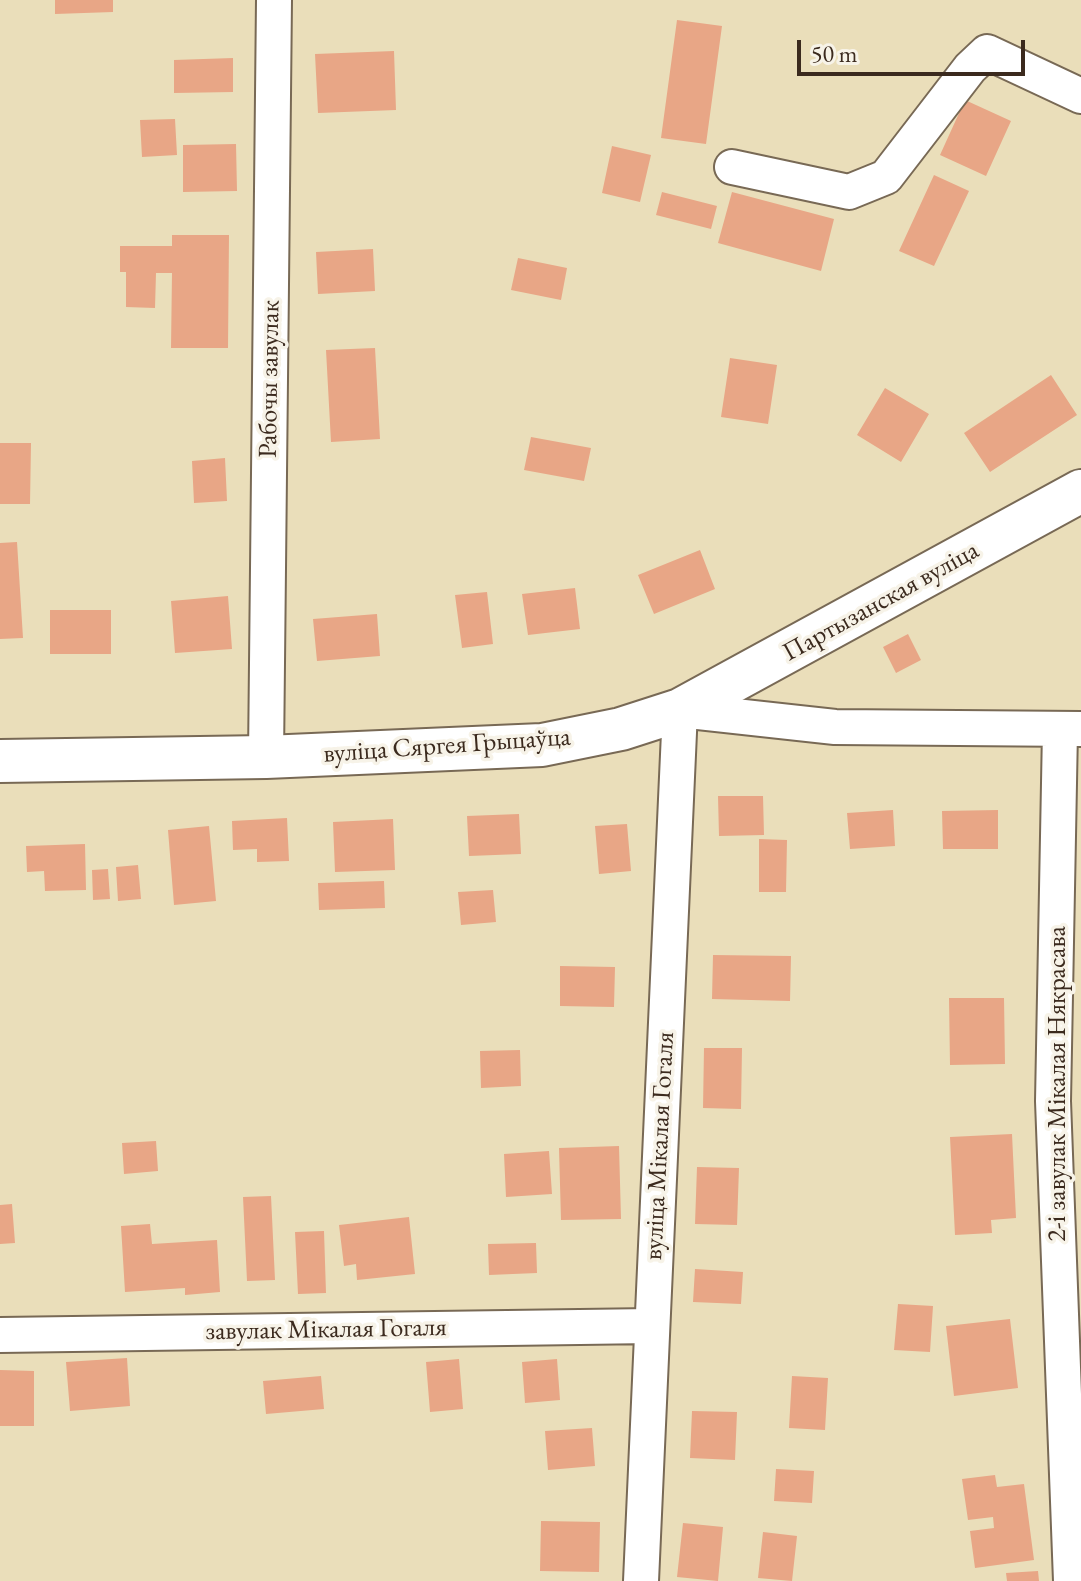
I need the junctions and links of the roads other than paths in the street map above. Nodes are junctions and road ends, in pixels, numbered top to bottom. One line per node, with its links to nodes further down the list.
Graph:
1 (274, 0): 7 (street, Рабочы завулак)
2 (1081, 96): 3 (street)
3 (732, 167)
4 (1081, 491): 5 (main road, Партызанская вуліца)
5 (680, 710): 6 (street, вуліца Сяргея Грыцаўца); 7 (main road, вуліца Сяргея Грыцаўца); 9 (street, вуліца Мікалая Гогаля)
6 (1071, 730): 12 (street, 2-і завулак Мікалая Някрасава)
7 (266, 757): 8 (main road, вуліца Сяргея Грыцаўца)
8 (0, 761)
9 (652, 1326): 10 (street, завулак Мікалая Гогаля); 11 (street, вуліца Мікалая Гогаля)
10 (0, 1335)
11 (641, 1581)
12 (1071, 1581)

